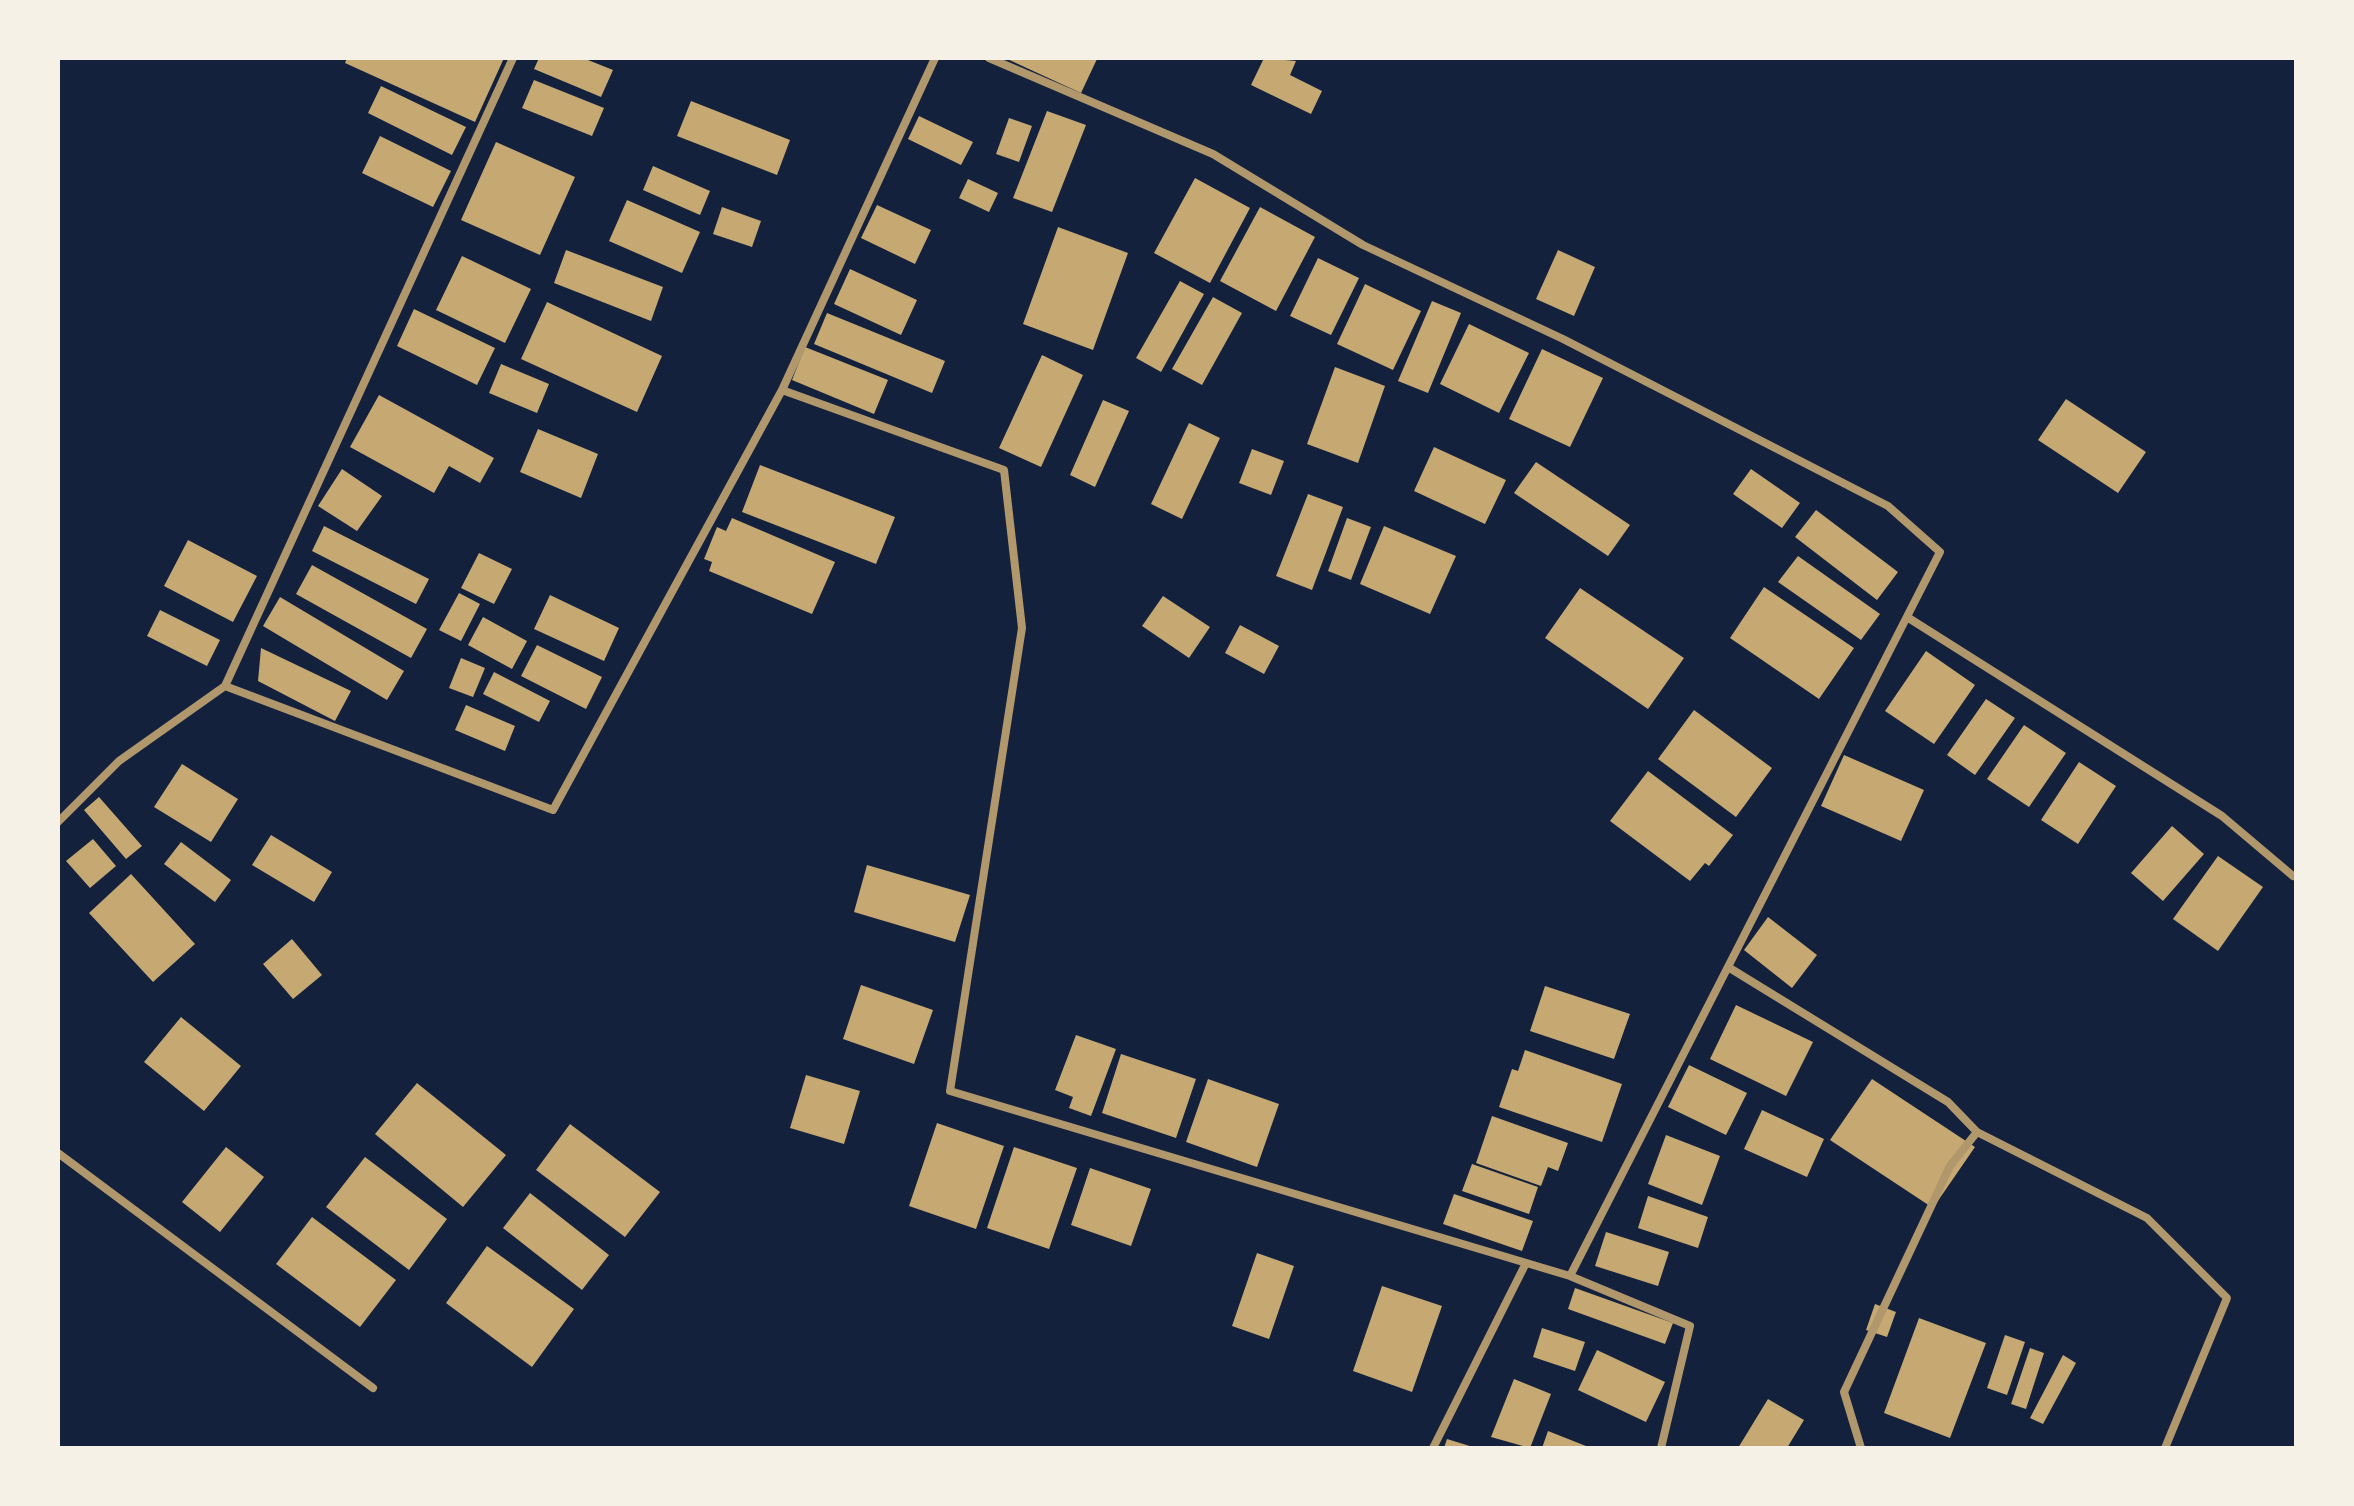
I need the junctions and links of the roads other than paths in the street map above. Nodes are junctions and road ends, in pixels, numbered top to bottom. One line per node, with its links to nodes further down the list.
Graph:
1 (513, 58): 6 (street)
2 (935, 58): 4 (street)
3 (989, 58): 5 (street)
4 (782, 390): 6 (street); 12 (street)
5 (1907, 617): 8 (street); 9 (street)
6 (225, 686): 7 (street)
7 (58, 822)
8 (2293, 876)
9 (1728, 967): 10 (street); 13 (street)
10 (1977, 1132): 17 (street); 18 (street)
11 (58, 1153): 14 (street)
12 (1526, 1263): 13 (street); 15 (street)
13 (1570, 1276): 16 (street)
14 (373, 1388)
15 (1433, 1448)
16 (1661, 1448)
17 (1861, 1448)
18 (2165, 1448)

